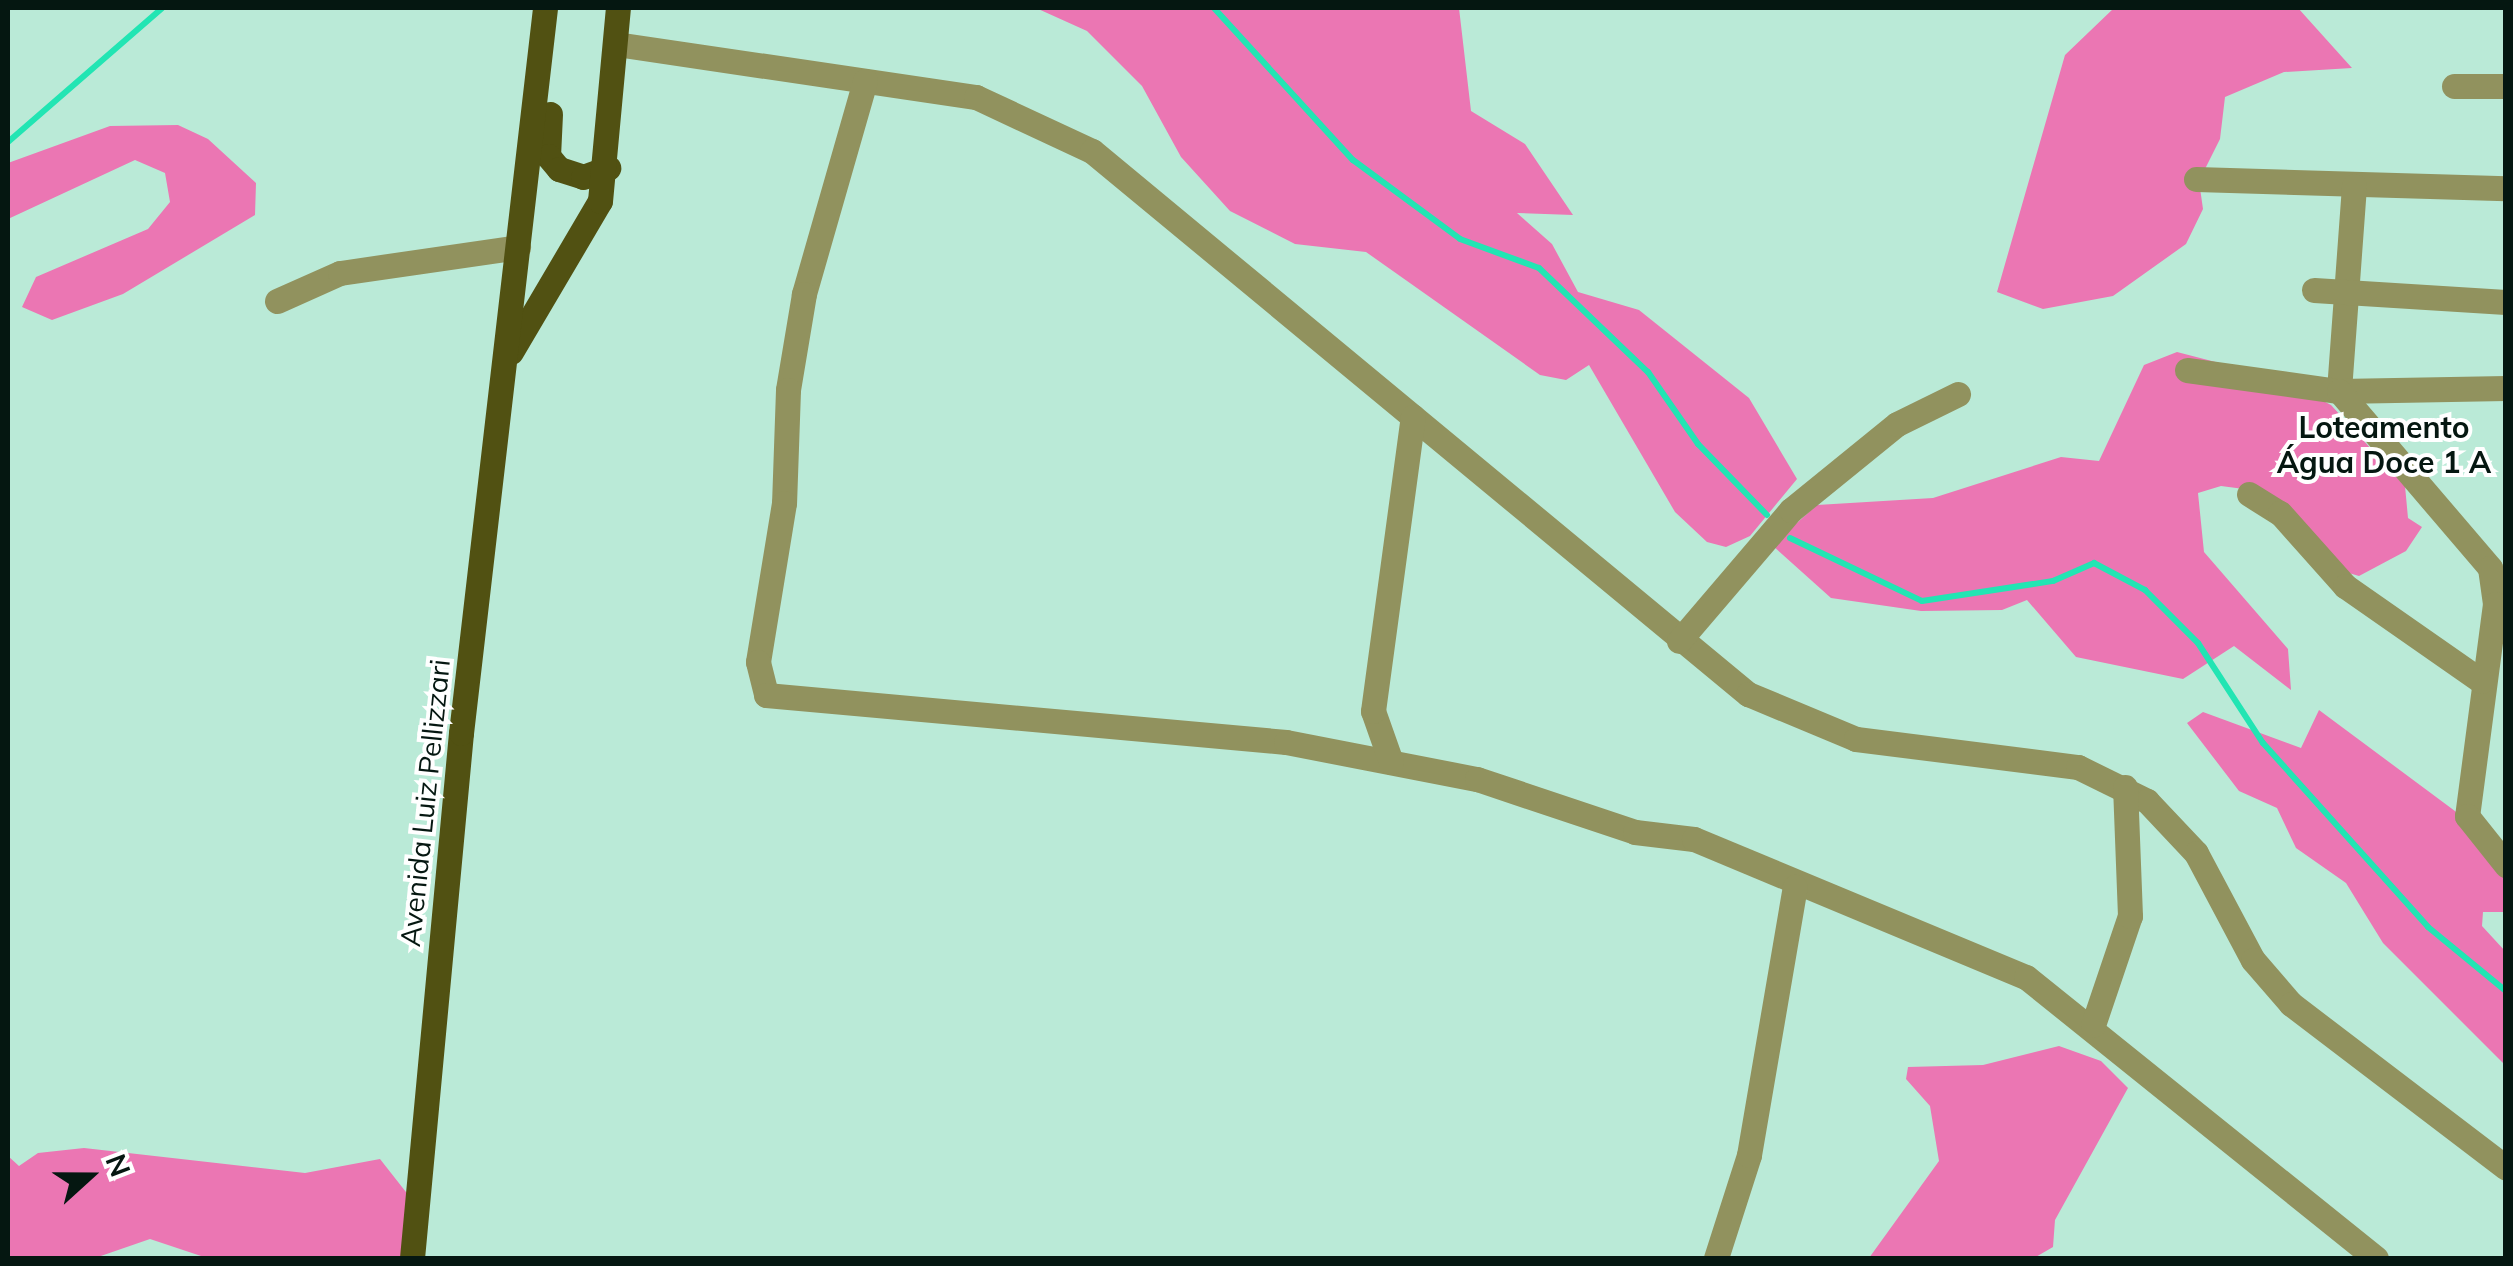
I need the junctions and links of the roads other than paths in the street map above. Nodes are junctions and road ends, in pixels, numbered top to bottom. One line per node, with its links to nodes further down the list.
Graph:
1 (546, 8): 7 (main road, Avenida Luiz Pellizzari)
2 (618, 8): 3 (main road, Avenida Luiz Pellizzari)
3 (616, 44): 4 (street); 8 (main road, Avenida Luiz Pellizzari)
4 (865, 81): 22 (street); 26 (street)
5 (2454, 86): 6 (street)
6 (2506, 86)
7 (538, 93): 8 (main road); 12 (main road, Avenida Luiz Pellizzari)
8 (608, 168): 17 (main road, Avenida Luiz Pellizzari)
9 (2196, 179): 10 (street)
10 (2354, 186): 11 (street); 14 (street)
11 (2506, 188)
12 (518, 248): 15 (street); 17 (main road, Avenida Luiz Pellizzari)
13 (2314, 290): 14 (street)
14 (2346, 292): 16 (street); 20 (street)
15 (277, 302)
16 (2506, 302)
17 (508, 356): 32 (main road, Avenida Luiz Pellizzari)
18 (2187, 370): 20 (street)
19 (2506, 388): 20 (street)
20 (2339, 391): 25 (street)
21 (1958, 394): 24 (street)
22 (1413, 417): 24 (street); 26 (street)
23 (2249, 494): 25 (street)
24 (1678, 641): 27 (street)
25 (2481, 681): 28 (street)
26 (1392, 762): 29 (street)
27 (2126, 787): 30 (street); 31 (street)
28 (2506, 864)
29 (1795, 888): 30 (street); 33 (street)
30 (2092, 1024): 34 (street)
31 (2506, 1168)
32 (412, 1258)
33 (1716, 1258)
34 (2376, 1258)

